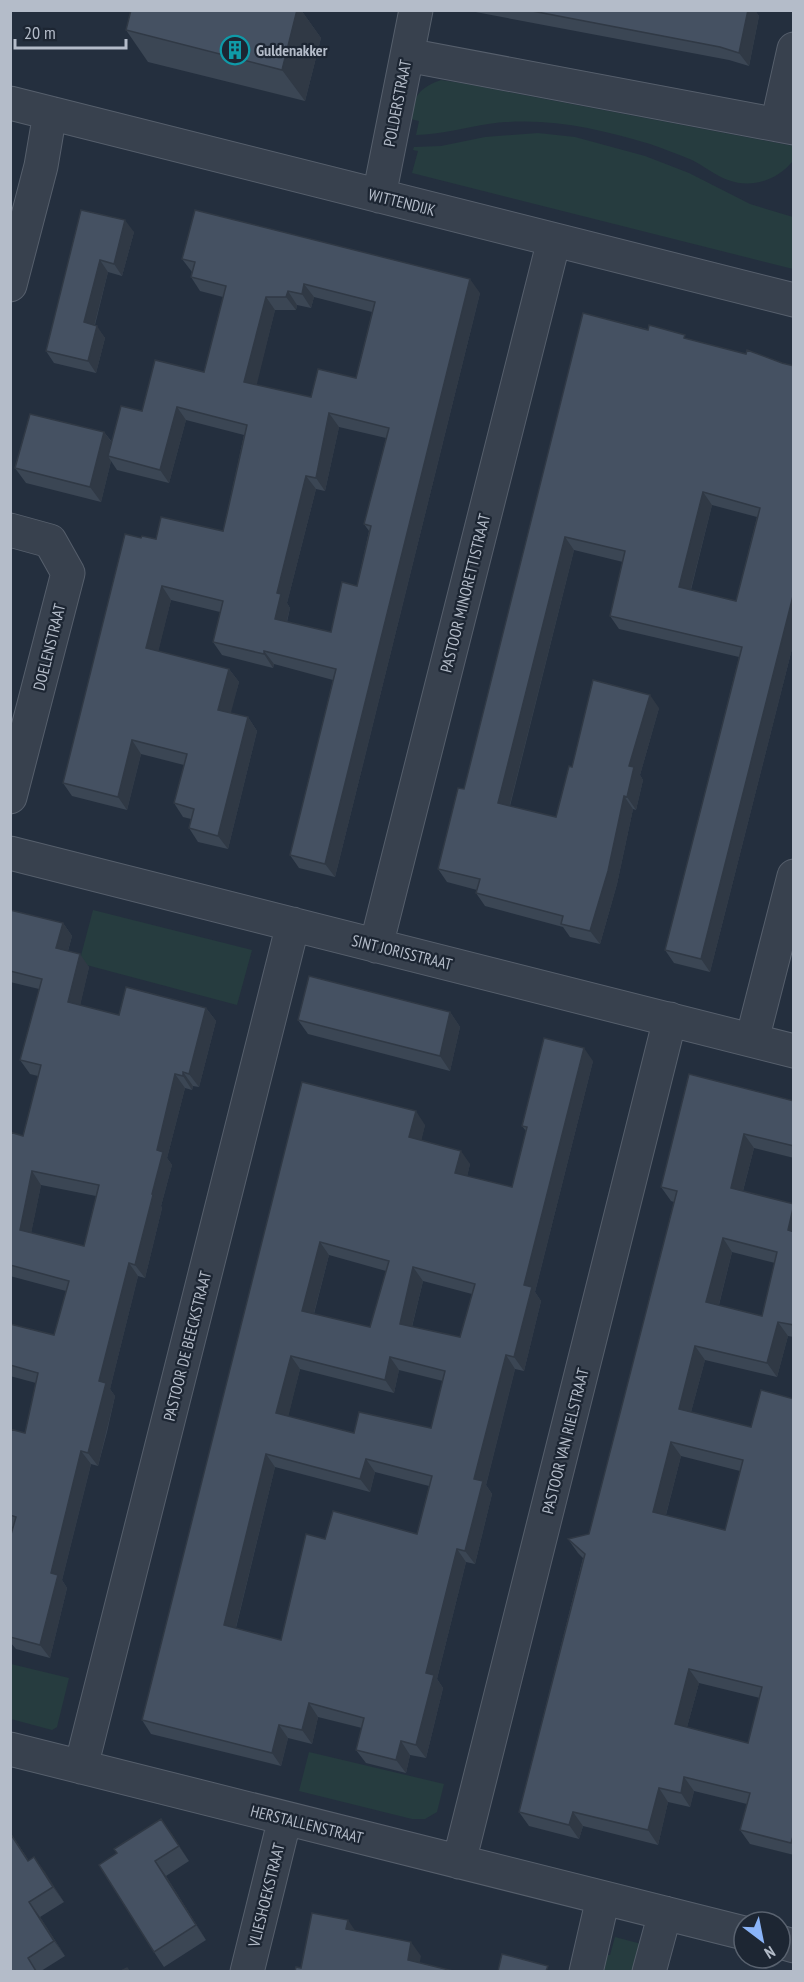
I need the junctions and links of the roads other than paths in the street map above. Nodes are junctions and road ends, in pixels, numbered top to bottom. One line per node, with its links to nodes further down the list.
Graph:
1 (416, 10): 3 (street, POLDERSTRAAT)
2 (794, 49): 6 (street)
3 (407, 55): 6 (street); 7 (street, POLDERSTRAAT)
4 (10, 103): 5 (street, WITTENDIJK)
5 (50, 113): 7 (street, WITTENDIJK); 9 (street)
6 (785, 127)
7 (378, 196): 8 (street, WITTENDIJK)
8 (555, 240): 10 (street, WITTENDIJK); 16 (street, PASTOOR MINORETTISTRAAT)
9 (10, 285)
10 (794, 300)
11 (10, 530): 12 (street, DOELENSTRAAT)
12 (10, 797)
13 (10, 853): 15 (street, SINT JORISSTRAAT)
14 (794, 876): 18 (street)
15 (293, 924): 16 (street, SINT JORISSTRAAT); 21 (street, PASTOOR DE BEECKSTRAAT)
16 (376, 945): 17 (street, SINT JORISSTRAAT)
17 (670, 1019): 18 (street, SINT JORISSTRAAT); 23 (street, PASTOOR VAN RIELSTRAAT)
18 (752, 1040): 19 (street, SINT JORISSTRAAT)
19 (794, 1050)
20 (10, 1749): 21 (street, HERSTALLENSTRAAT)
21 (81, 1767): 22 (street, HERSTALLENSTRAAT)
22 (285, 1818): 23 (street, HERSTALLENSTRAAT); 27 (street, VLIESHOEKSTRAAT)
23 (459, 1862): 24 (street, HERSTALLENSTRAAT)
24 (603, 1898): 25 (street, HERSTALLENSTRAAT); 28 (street)
25 (665, 1913): 26 (street, HERSTALLENSTRAAT); 29 (street)
26 (732, 1930)
27 (247, 1971)
28 (586, 1971)
29 (649, 1971)

